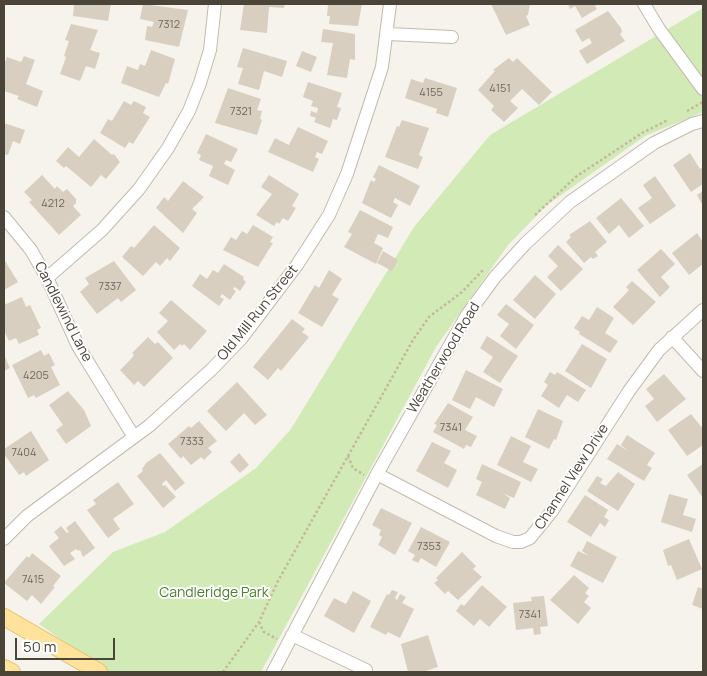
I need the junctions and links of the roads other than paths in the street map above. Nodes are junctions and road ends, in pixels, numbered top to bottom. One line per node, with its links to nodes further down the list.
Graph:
1 (215, 4): 9 (street)
2 (390, 4): 4 (street, Old Mill Run Street)
3 (644, 4): 6 (street)
4 (388, 34): 5 (street); 13 (street, Old Mill Run Street)
5 (452, 37)
6 (703, 89)
7 (703, 121): 14 (street, Weatherwood Road)
8 (4, 217): 9 (street, Candlewind Lane)
9 (48, 278): 13 (street, Candlewind Lane)
10 (703, 310): 11 (street, Channel View Drive)
11 (672, 337): 12 (street); 14 (street, Channel View Drive)
12 (703, 371)
13 (134, 437): 15 (street, Old Mill Run Street)
14 (375, 477): 17 (street, Weatherwood Road)
15 (4, 539)
16 (4, 617): 21 (main road)
17 (290, 640): 19 (street); 22 (street, Weatherwood Road)
18 (4, 668): 20 (main road)
19 (366, 670)
20 (12, 672)
21 (99, 672)
22 (273, 672)

